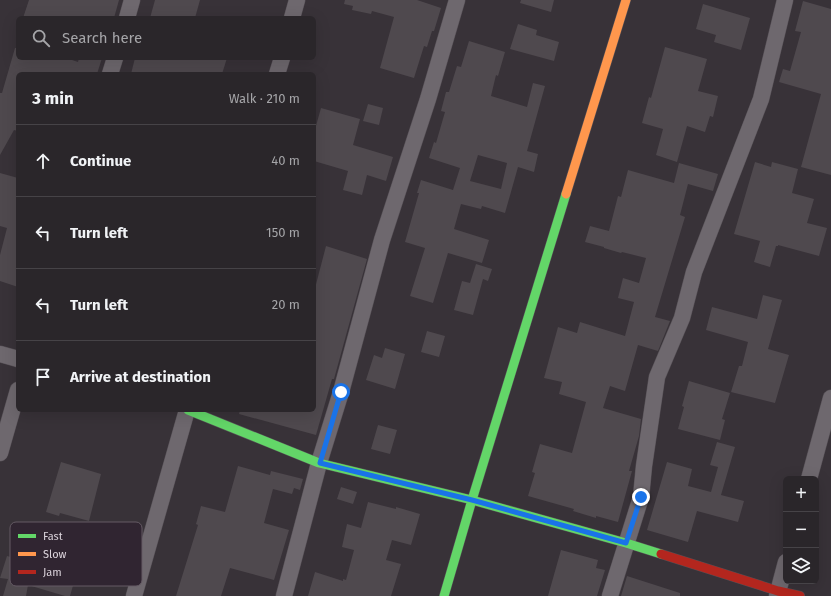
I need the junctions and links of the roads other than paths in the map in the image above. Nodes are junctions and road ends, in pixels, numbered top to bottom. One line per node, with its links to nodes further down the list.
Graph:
1 (132, 0): 6 (street)
2 (297, 0): 7 (street)
3 (457, 0): 19 (street)
4 (626, 0): 21 (street)
5 (785, 0): 22 (street)
6 (128, 16)
7 (293, 16)
8 (114, 60): 10 (street)
9 (281, 60): 11 (street)
10 (111, 72)
11 (278, 72)
12 (0, 354): 13 (street)
13 (16, 358)
14 (16, 397): 18 (street)
15 (831, 398): 20 (street)
16 (187, 412): 23 (street)
17 (193, 412): 19 (street)
18 (0, 453)
19 (320, 463): 21 (street); 28 (street)
20 (810, 476)
21 (472, 500): 22 (street); 29 (street)
22 (626, 543): 26 (street); 30 (street)
23 (142, 568)
24 (783, 574): 26 (street)
25 (137, 586): 27 (street)
26 (778, 593): 31 (street)
27 (134, 596)
28 (284, 596)
29 (444, 596)
30 (610, 596)
31 (800, 596)

